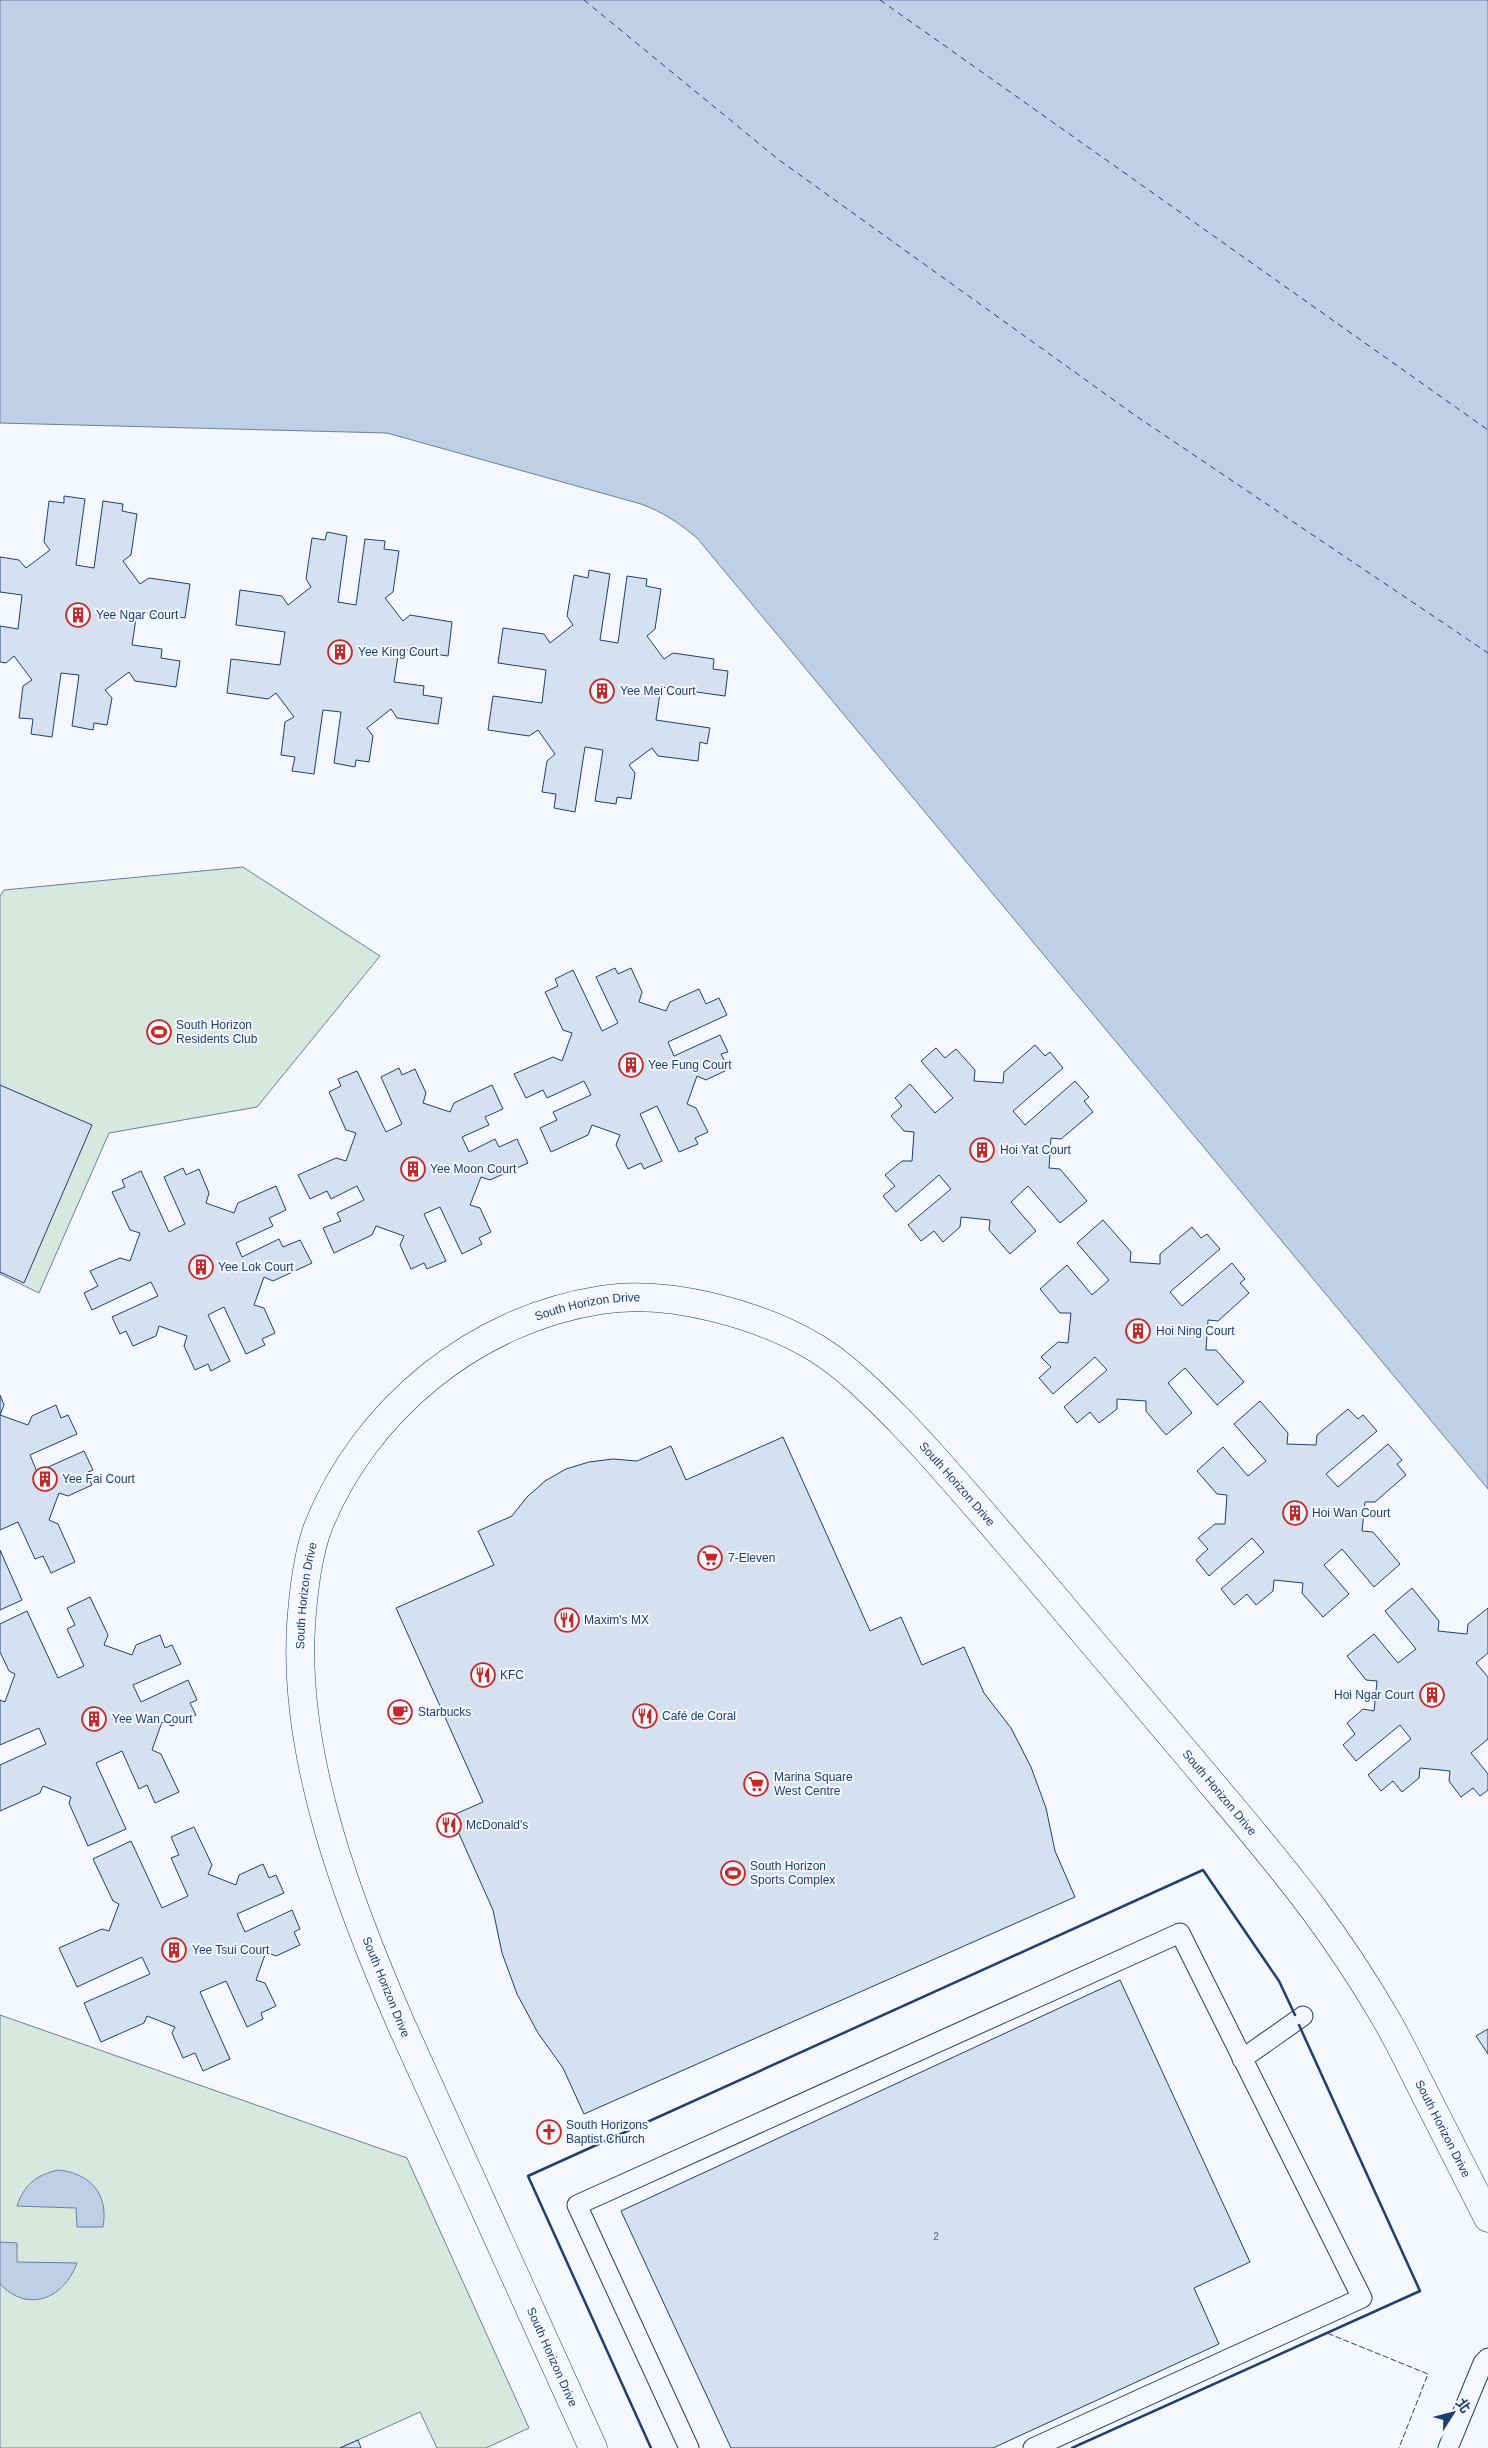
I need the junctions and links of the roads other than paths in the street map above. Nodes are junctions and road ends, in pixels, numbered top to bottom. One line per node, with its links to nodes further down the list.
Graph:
1 (1304, 2016): 2 (lane)
2 (1242, 2058): 6 (lane); 7 (lane)
3 (1488, 2218): 5 (street, South Horizon Drive)
4 (1488, 2358): 8 (lane)
5 (592, 2448)
6 (690, 2448)
7 (1033, 2448)
8 (1448, 2448)

